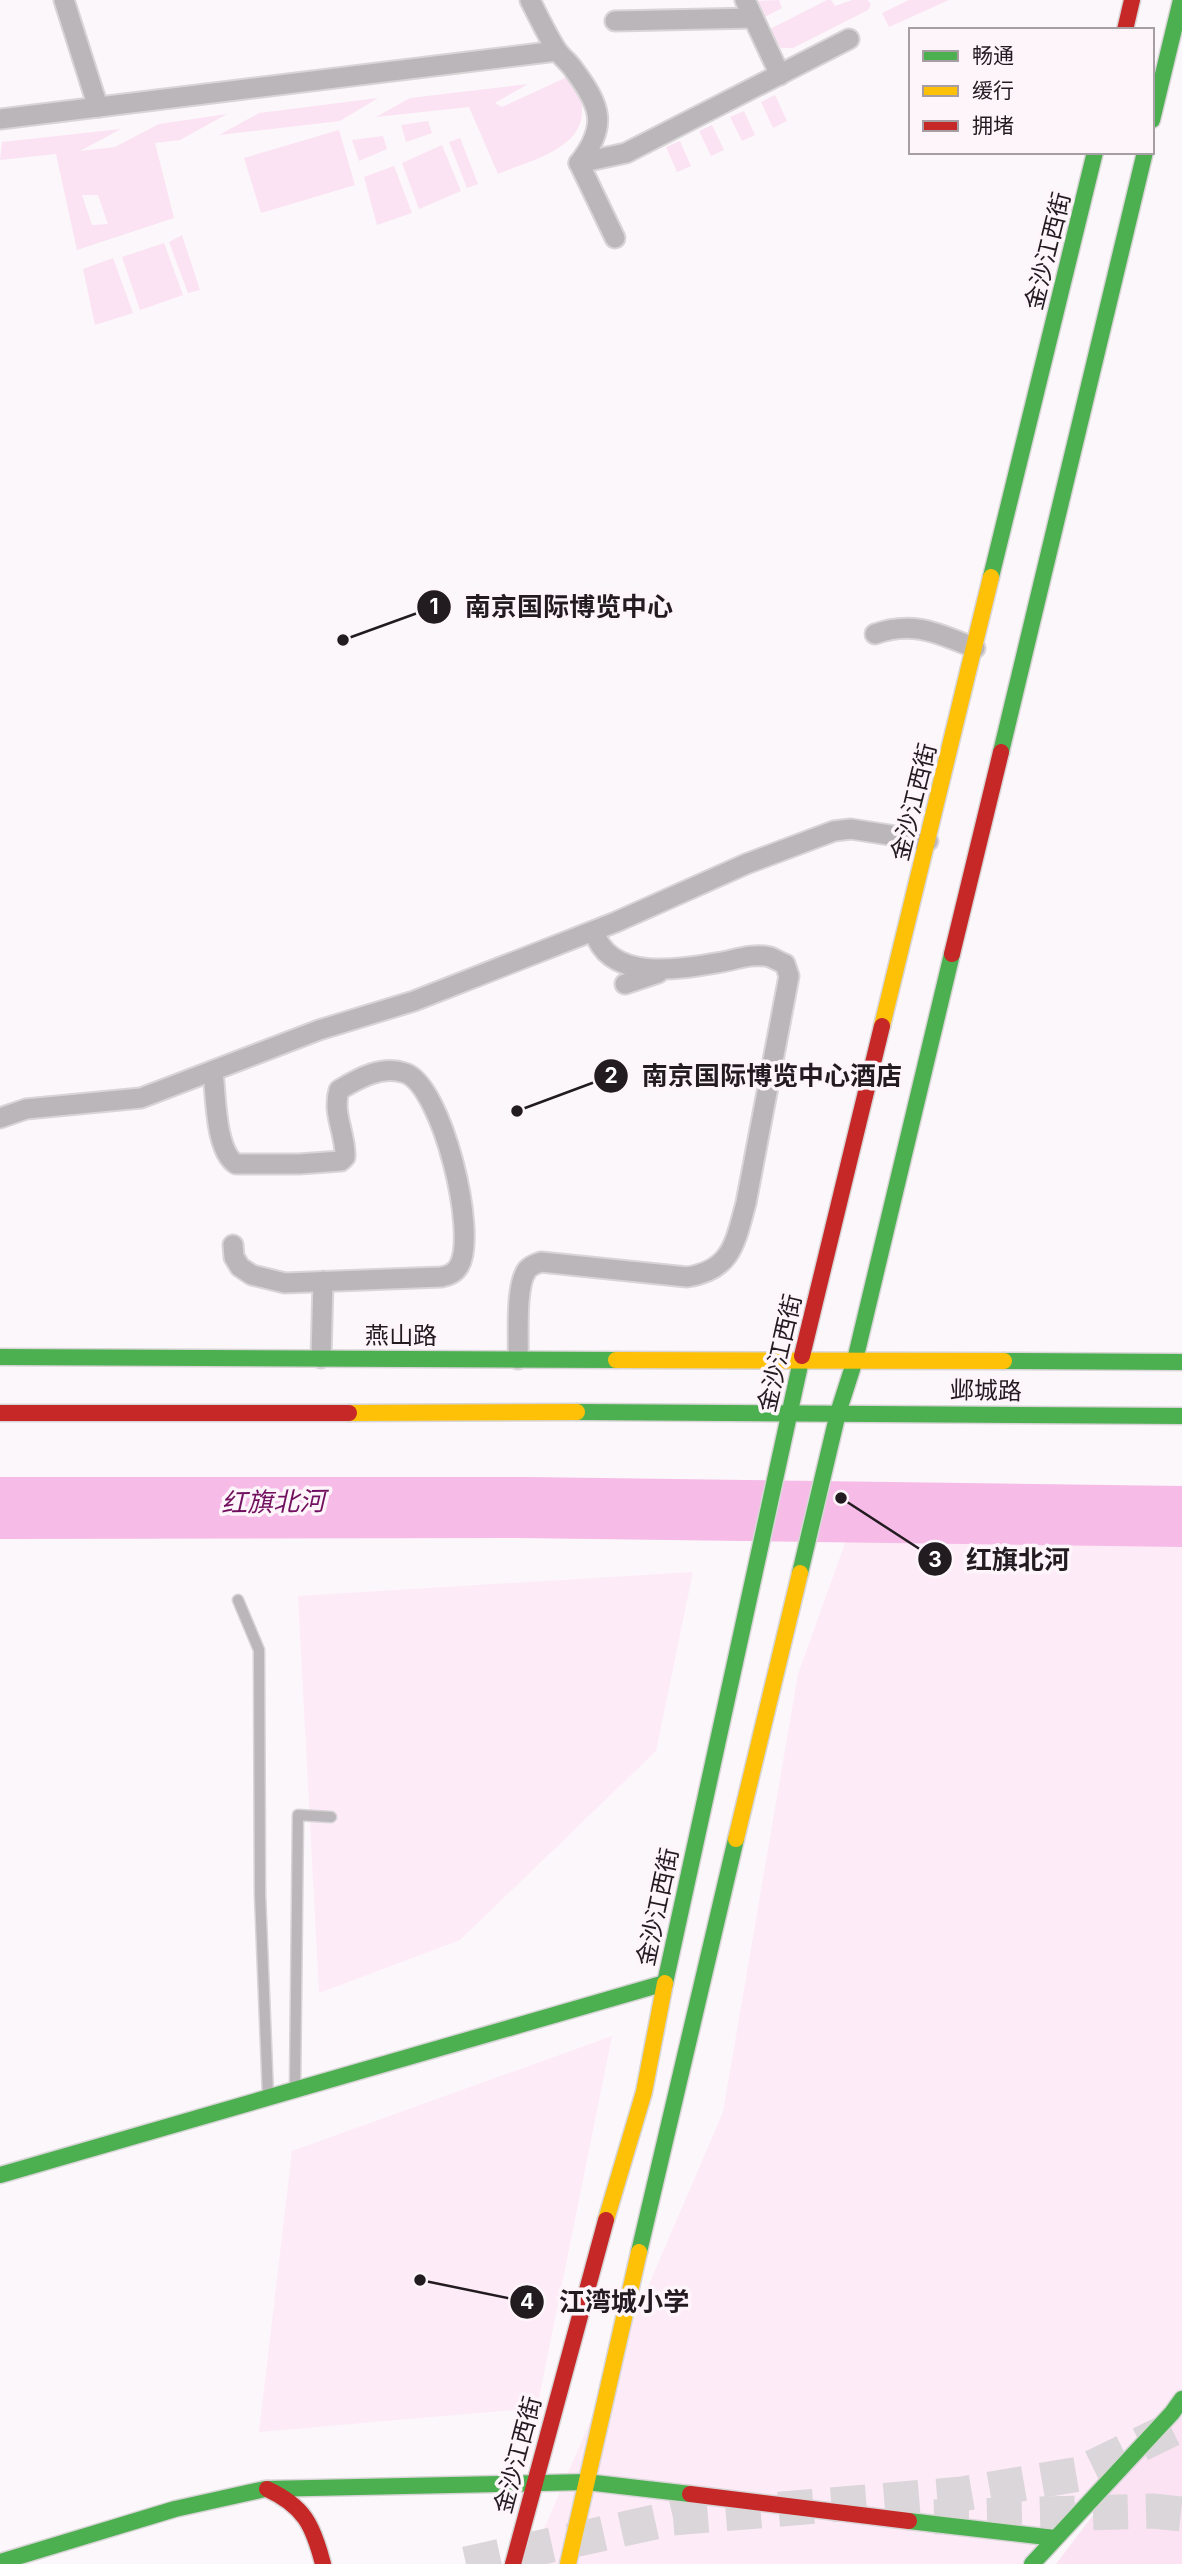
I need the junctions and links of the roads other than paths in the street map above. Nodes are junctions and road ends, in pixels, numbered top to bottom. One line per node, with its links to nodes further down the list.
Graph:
1 (64, 0): 12 (street)
2 (530, 0): 10 (street)
3 (745, 0): 6 (street)
4 (1132, 0): 8 (street)
5 (1181, 0): 13 (street)
6 (753, 18): 7 (street); 11 (street)
7 (615, 21)
8 (1125, 28)
9 (849, 39): 11 (street)
10 (557, 51): 12 (street); 17 (street)
11 (780, 75): 17 (street)
12 (98, 107): 14 (street)
13 (1154, 112)
14 (0, 119)
15 (1096, 154): 20 (street, 金沙江西街)
16 (1144, 154): 33 (street)
17 (579, 163): 18 (street)
18 (615, 239)
19 (875, 634): 20 (street)
20 (975, 648): 21 (street, 金沙江西街)
21 (928, 841): 22 (street); 32 (street, 金沙江西街)
22 (594, 930): 23 (street); 25 (street)
23 (672, 969): 24 (street); 31 (street)
24 (625, 985)
25 (213, 1072): 26 (street); 28 (street)
26 (0, 1118)
27 (233, 1245): 28 (street)
28 (323, 1281): 30 (street)
29 (0, 1357): 30 (street, 燕山路)
30 (321, 1358): 31 (street, 燕山路)
31 (518, 1359): 32 (street, 燕山路)
32 (801, 1359): 33 (street, 邺城路); 35 (street, 金沙江西街)
33 (855, 1360): 34 (street, 邺城路); 37 (street)
34 (1182, 1362)
35 (789, 1412): 36 (street); 37 (street, 邺城路); 41 (street, 金沙江西街)
36 (0, 1413)
37 (838, 1413): 38 (street, 邺城路); 46 (street)
38 (1182, 1416)
39 (238, 1600): 43 (lane)
40 (331, 1817): 42 (lane)
41 (665, 1983): 42 (street); 47 (street, 金沙江西街)
42 (295, 2090): 43 (street)
43 (268, 2098): 44 (street)
44 (0, 2175)
45 (1182, 2399): 49 (street)
46 (586, 2482): 47 (street); 49 (street); 53 (street)
47 (534, 2484): 48 (street); 52 (street, 金沙江西街)
48 (265, 2489): 50 (street); 51 (street)
49 (1055, 2538): 54 (street)
50 (0, 2561)
51 (323, 2564)
52 (513, 2564)
53 (568, 2564)
54 (1032, 2564)

